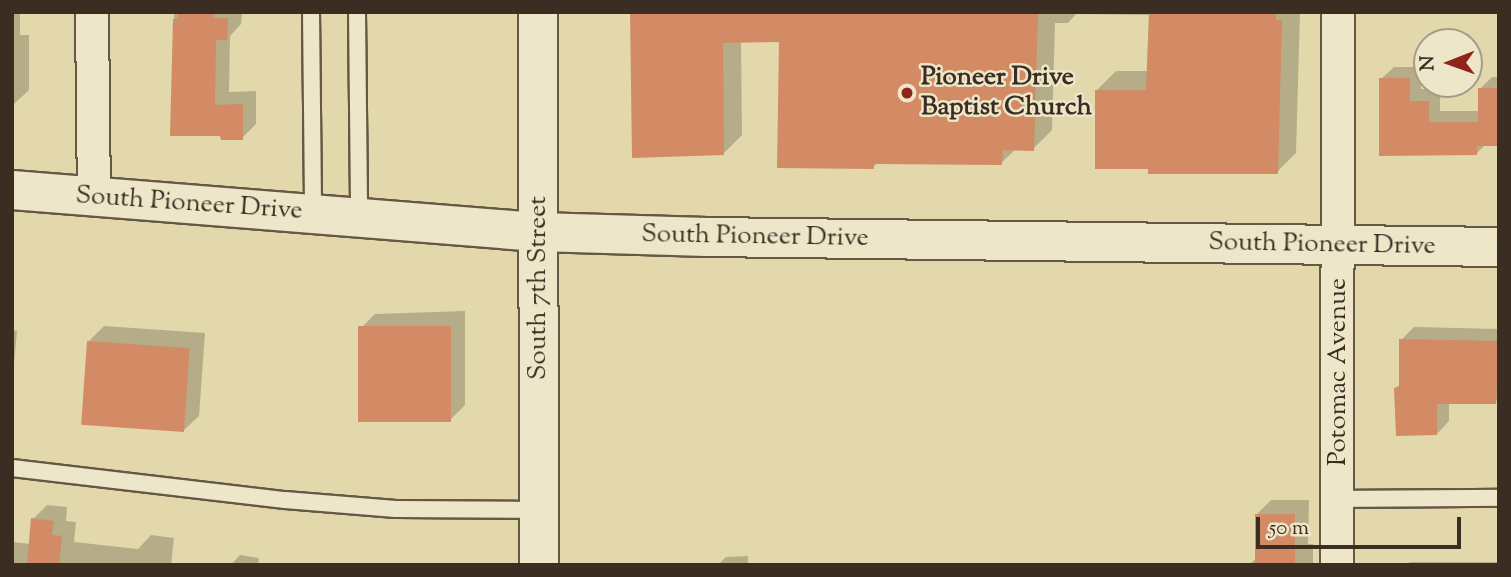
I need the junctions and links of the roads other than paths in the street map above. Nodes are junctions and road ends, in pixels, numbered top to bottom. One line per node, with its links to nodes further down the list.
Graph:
1 (92, 12): 7 (street)
2 (311, 12): 8 (lane)
3 (358, 12): 9 (lane)
4 (538, 12): 10 (street, South 7th Street)
5 (1338, 12): 11 (street, Potomac Avenue)
6 (12, 190): 7 (street, South Pioneer Drive)
7 (94, 197): 8 (street, South Pioneer Drive)
8 (313, 214): 9 (street, South Pioneer Drive)
9 (359, 217): 10 (street, South Pioneer Drive)
10 (538, 232): 11 (street, South Pioneer Drive); 16 (street, South 7th Street)
11 (1340, 245): 12 (street, South Pioneer Drive); 15 (street, Potomac Avenue)
12 (1499, 247)
13 (12, 468): 16 (lane)
14 (1499, 498): 15 (lane)
15 (1338, 499): 18 (street, Potomac Avenue)
16 (539, 510): 17 (street, South 7th Street)
17 (539, 565)
18 (1338, 565)

